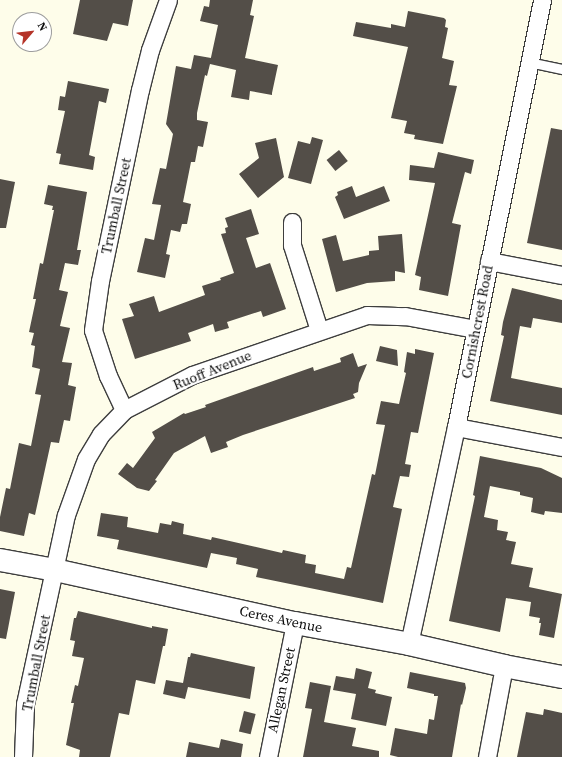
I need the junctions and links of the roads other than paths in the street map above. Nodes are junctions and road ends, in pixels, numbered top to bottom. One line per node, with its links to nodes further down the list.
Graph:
1 (168, 0): 10 (street, Trumball Street)
2 (542, 0): 3 (street, Cornishcrest Road)
3 (529, 62): 4 (lane); 6 (street, Cornishcrest Road)
4 (562, 69)
5 (292, 222): 9 (street)
6 (489, 261): 7 (street); 8 (street, Cornishcrest Road)
7 (562, 275)
8 (475, 329): 9 (street, Ruoff Avenue); 11 (street, Cornishcrest Road)
9 (319, 330): 10 (street, Ruoff Avenue)
10 (124, 410): 14 (street, Ruoff Avenue)
11 (456, 427): 12 (street); 16 (street, Cornishcrest Road)
12 (562, 447)
13 (0, 560): 14 (street, Ceres Avenue)
14 (55, 570): 15 (street, Ceres Avenue); 19 (street, Trumball Street)
15 (295, 623): 16 (street, Ceres Avenue); 20 (street, Allegan Street)
16 (409, 644): 17 (street, Ceres Avenue)
17 (504, 666): 18 (street, Ceres Avenue); 21 (street)
18 (562, 677)
19 (22, 757)
20 (268, 757)
21 (487, 757)

